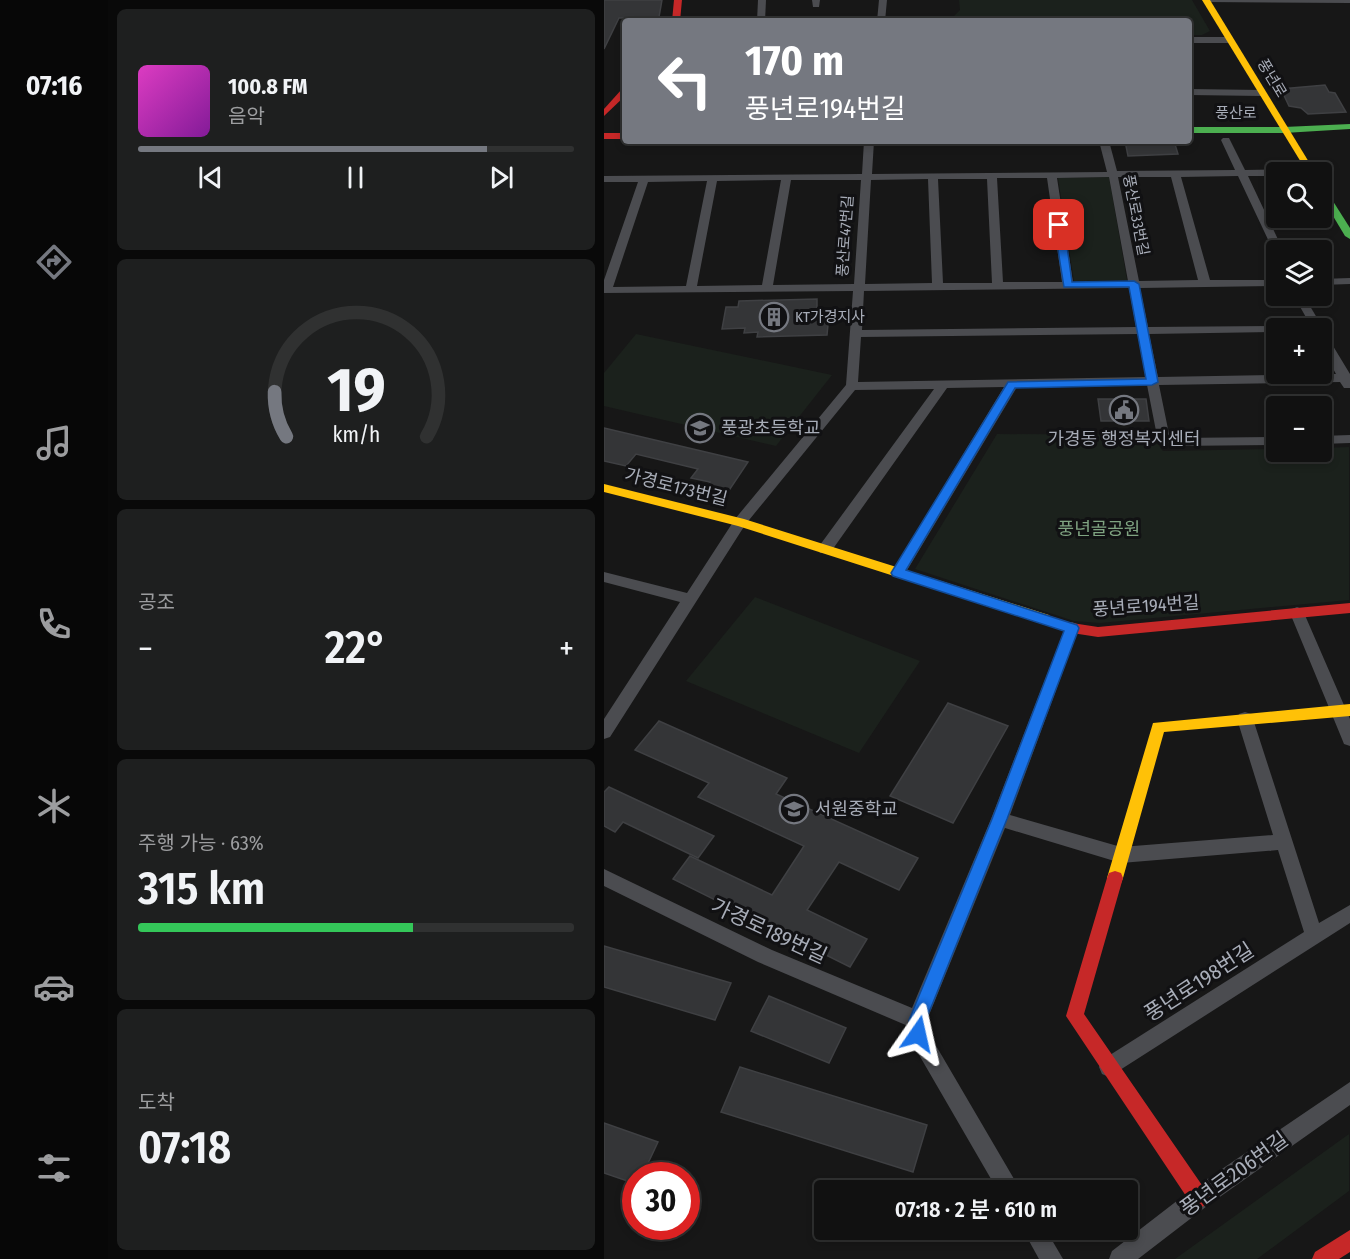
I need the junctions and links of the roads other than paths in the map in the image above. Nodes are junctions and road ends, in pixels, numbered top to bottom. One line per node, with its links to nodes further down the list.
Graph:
1 (678, 0): 7 (street)
2 (762, 0): 8 (street)
3 (883, 0): 9 (street)
4 (1206, 0): 5 (street); 11 (street, 풍년로)
5 (1283, 0): 6 (street)
6 (1350, 1)
7 (676, 18)
8 (762, 18)
9 (881, 18)
10 (1192, 40): 11 (street)
11 (1230, 40): 13 (street, 풍년로)
12 (1192, 92): 13 (street)
13 (1262, 93): 18 (street, 풍년로)
14 (622, 94): 15 (street)
15 (604, 114)
16 (1350, 126): 18 (street, 풍산로)
17 (1192, 130): 18 (street, 풍산로)
18 (1284, 130): 19 (street, 풍산로); 25 (street, 풍년로)
19 (1350, 134)
20 (604, 136): 21 (street)
21 (622, 136)
22 (1226, 140): 27 (street)
23 (869, 144): 33 (street, 풍산로47번길)
24 (1105, 144): 29 (street, 풍산로33번길)
25 (1305, 162)
26 (1266, 172): 27 (street)
27 (1243, 173): 28 (street); 40 (street)
28 (1175, 174): 29 (street); 45 (street)
29 (1113, 175): 32 (street); 44 (street, 풍산로33번길)
30 (933, 176): 31 (street); 33 (street); 47 (street)
31 (992, 176): 32 (street); 48 (street)
32 (1052, 176): 46 (street)
33 (866, 177): 35 (street); 49 (street, 풍산로47번길)
34 (713, 178): 35 (street); 37 (street); 51 (street)
35 (786, 178): 50 (street)
36 (604, 179): 37 (street)
37 (644, 179): 52 (street)
38 (1332, 207): 39 (street)
39 (1350, 236)
40 (1273, 240)
41 (1350, 281): 42 (street)
42 (1332, 282)
43 (1266, 283): 45 (street)
44 (1134, 284): 45 (street); 46 (street); 53 (street, 풍산로33번길)
45 (1205, 284)
46 (1068, 285): 48 (street)
47 (938, 286): 48 (street); 49 (street)
48 (997, 286)
49 (858, 287): 50 (street); 55 (street, 풍산로47번길)
50 (767, 288): 51 (street)
51 (691, 289): 52 (street)
52 (605, 290)
53 (1142, 330): 54 (street); 55 (street); 57 (street, 풍산로33번길)
54 (1266, 330)
55 (855, 334): 60 (street, 풍산로47번길)
56 (1332, 355): 58 (street)
57 (1152, 382): 58 (street); 59 (street); 64 (street, 풍산로33번길)
58 (1348, 382)
59 (1012, 385): 61 (street); 68 (street)
60 (852, 386): 61 (street); 66 (street)
61 (942, 386): 67 (street)
62 (1332, 440): 63 (street)
63 (1350, 440)
64 (1266, 441)
65 (604, 488): 66 (street, 가경로173번길)
66 (740, 522): 67 (street, 풍년로194번길); 70 (street)
67 (825, 549): 68 (street, 풍년로194번길)
68 (898, 573): 73 (street, 풍년로194번길)
69 (606, 581): 70 (street)
70 (690, 599): 76 (street)
71 (1350, 608): 72 (street, 풍년로194번길)
72 (1297, 613): 73 (street, 풍년로194번길); 74 (street)
73 (1072, 628): 78 (street)
74 (1344, 711): 75 (street); 77 (street)
75 (1245, 719): 79 (street); 80 (street)
76 (604, 732)
77 (1350, 739)
78 (1000, 819): 80 (street); 84 (street)
79 (1283, 842): 80 (street); 83 (street)
80 (1122, 855): 85 (street)
81 (604, 877): 84 (street, 가경로189번길)
82 (1350, 913): 83 (street, 풍년로198번길)
83 (1314, 936): 85 (street, 풍년로198번길)
84 (918, 1020): 87 (street)
85 (1110, 1066): 88 (street)
86 (1350, 1092): 88 (street, 풍년로206번길)
87 (1004, 1180)
88 (1199, 1198): 92 (street, 풍년로206번길)
89 (1040, 1240): 91 (street)
90 (1350, 1240): 93 (street)
91 (1052, 1259)
92 (1120, 1259)
93 (1322, 1259)

